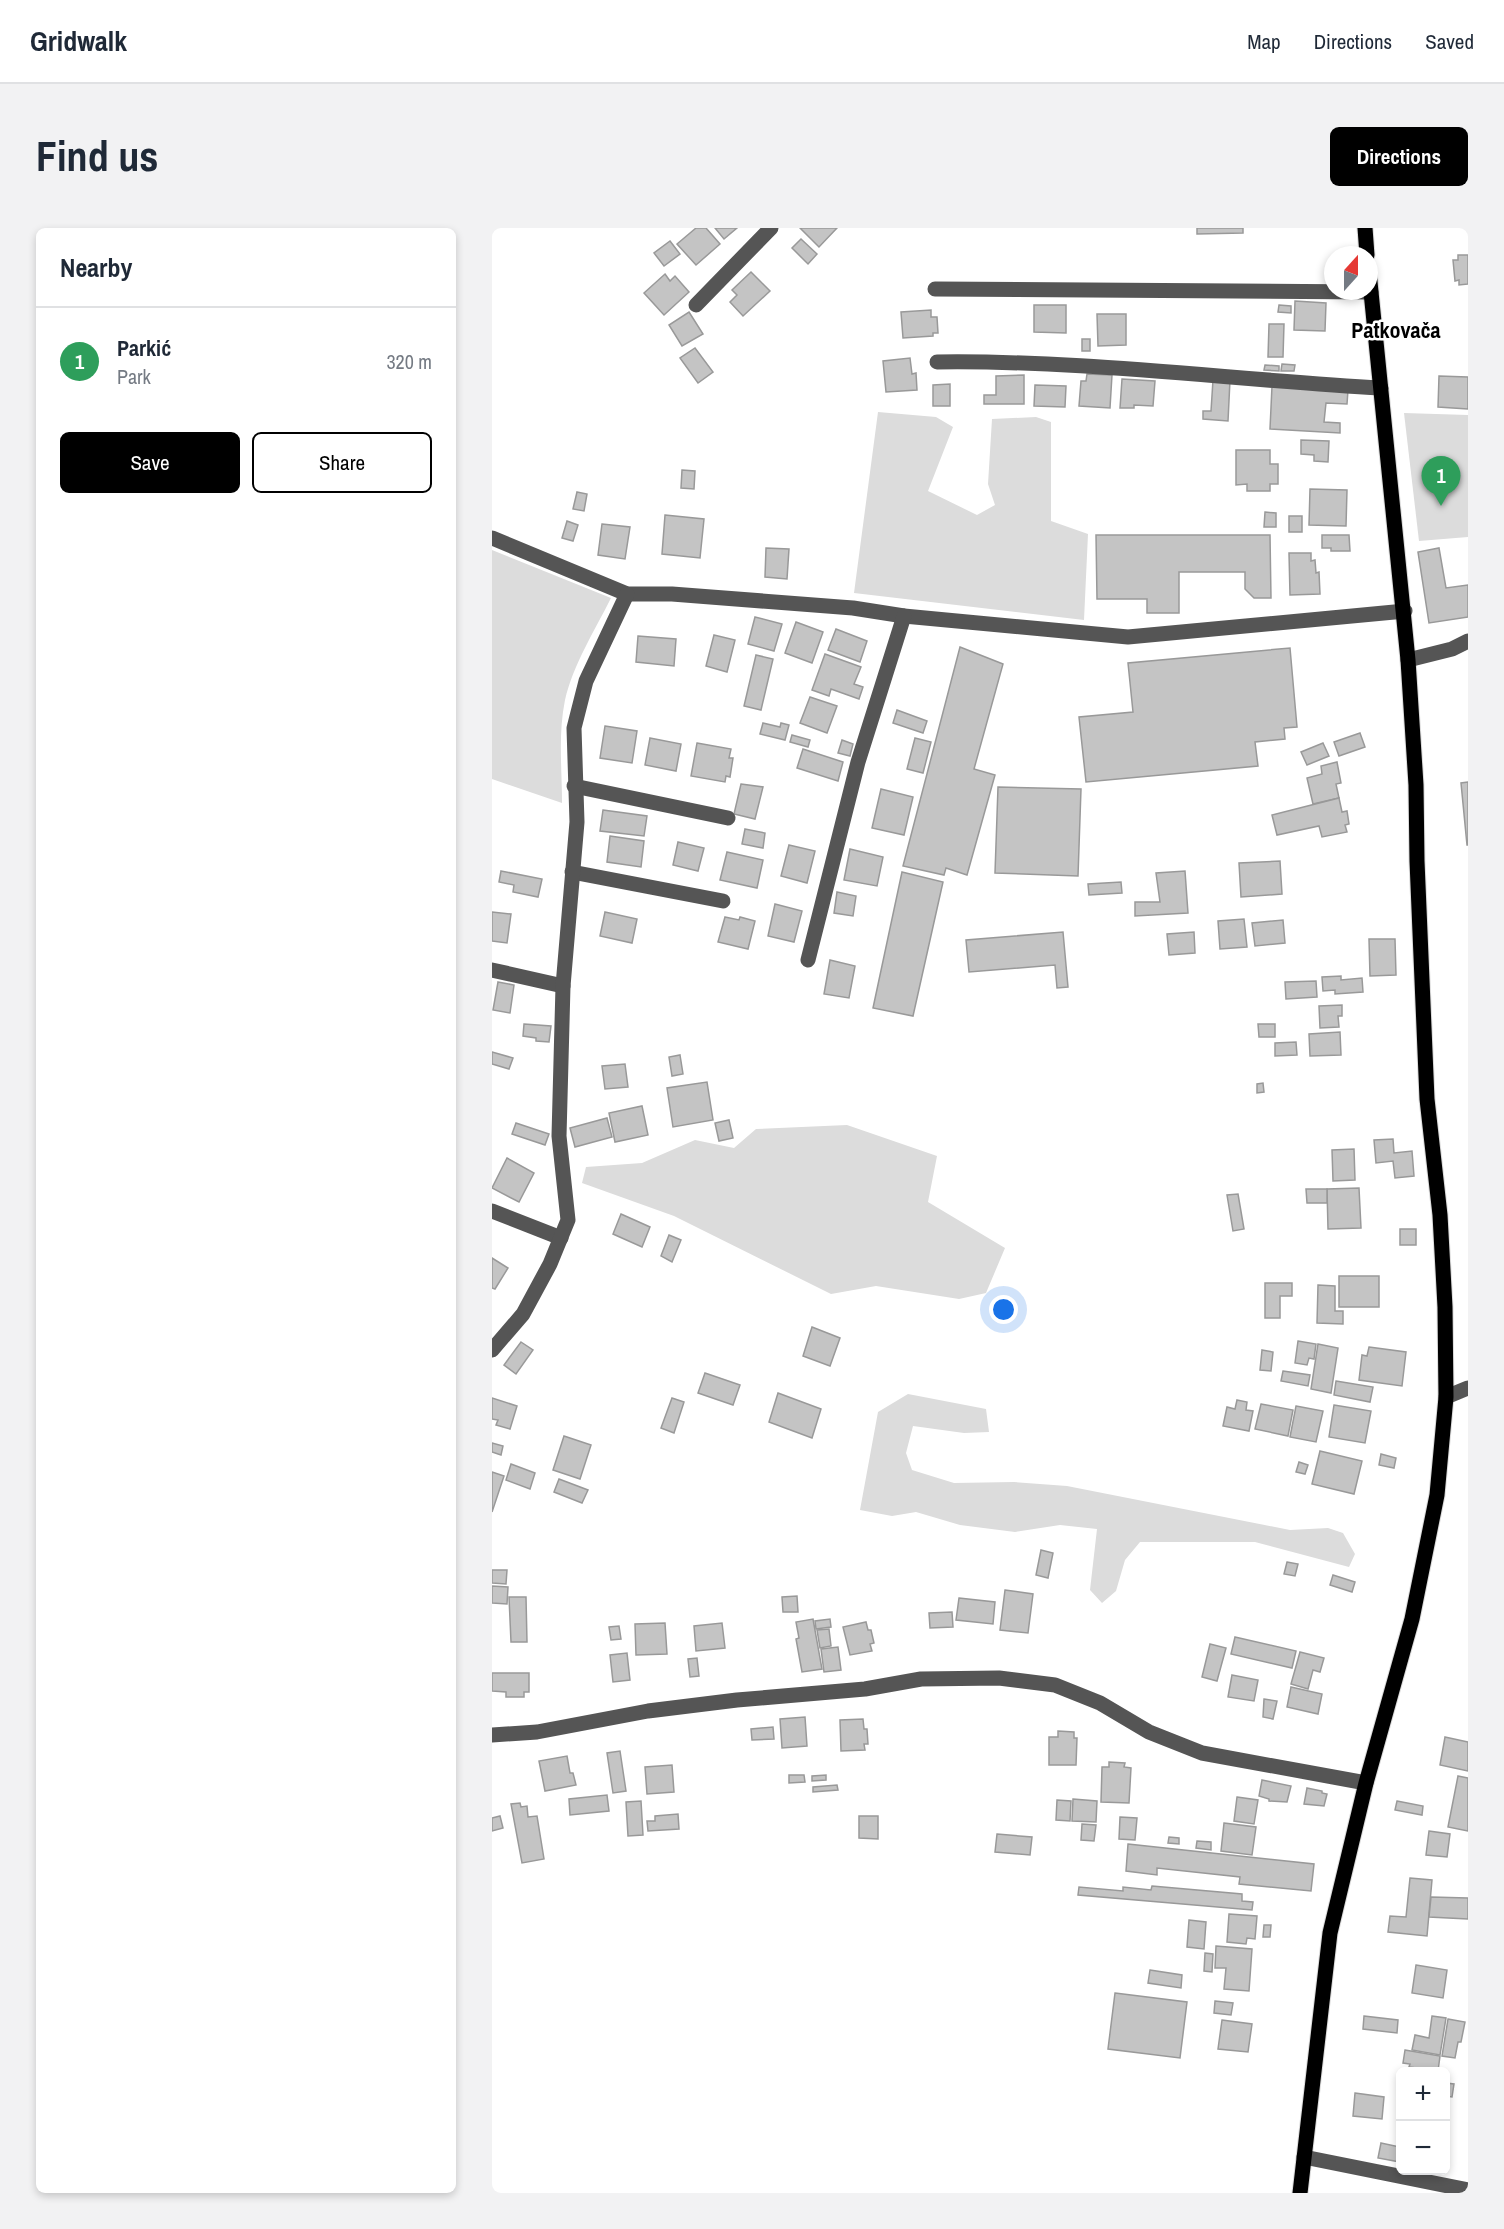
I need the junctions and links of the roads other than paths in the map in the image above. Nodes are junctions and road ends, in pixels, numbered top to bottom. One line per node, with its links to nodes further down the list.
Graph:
1 (771, 228): 7 (street)
2 (1365, 228): 3 (main road)
3 (1366, 246)
4 (934, 289): 5 (street)
5 (1324, 292)
6 (1372, 300): 9 (main road)
7 (696, 305)
8 (937, 362): 9 (street)
9 (1381, 388): 12 (main road)
10 (492, 538): 11 (street)
11 (627, 594): 13 (street); 16 (street)
12 (1405, 611): 13 (street); 15 (main road)
13 (904, 616): 20 (street)
14 (1468, 642): 15 (street)
15 (1408, 660): 27 (main road)
16 (574, 786): 17 (street); 18 (street)
17 (728, 818)
18 (572, 872): 19 (street); 22 (street)
19 (723, 901)
20 (808, 960)
21 (492, 970): 22 (street)
22 (563, 986): 24 (street)
23 (492, 1211): 24 (street)
24 (561, 1238): 25 (street)
25 (492, 1350)
26 (1468, 1388): 27 (street)
27 (1446, 1397): 29 (main road)
28 (492, 1735): 29 (street)
29 (1366, 1783): 30 (main road)
30 (1304, 2157): 31 (street); 32 (main road)
31 (1468, 2190)
32 (1300, 2193)

